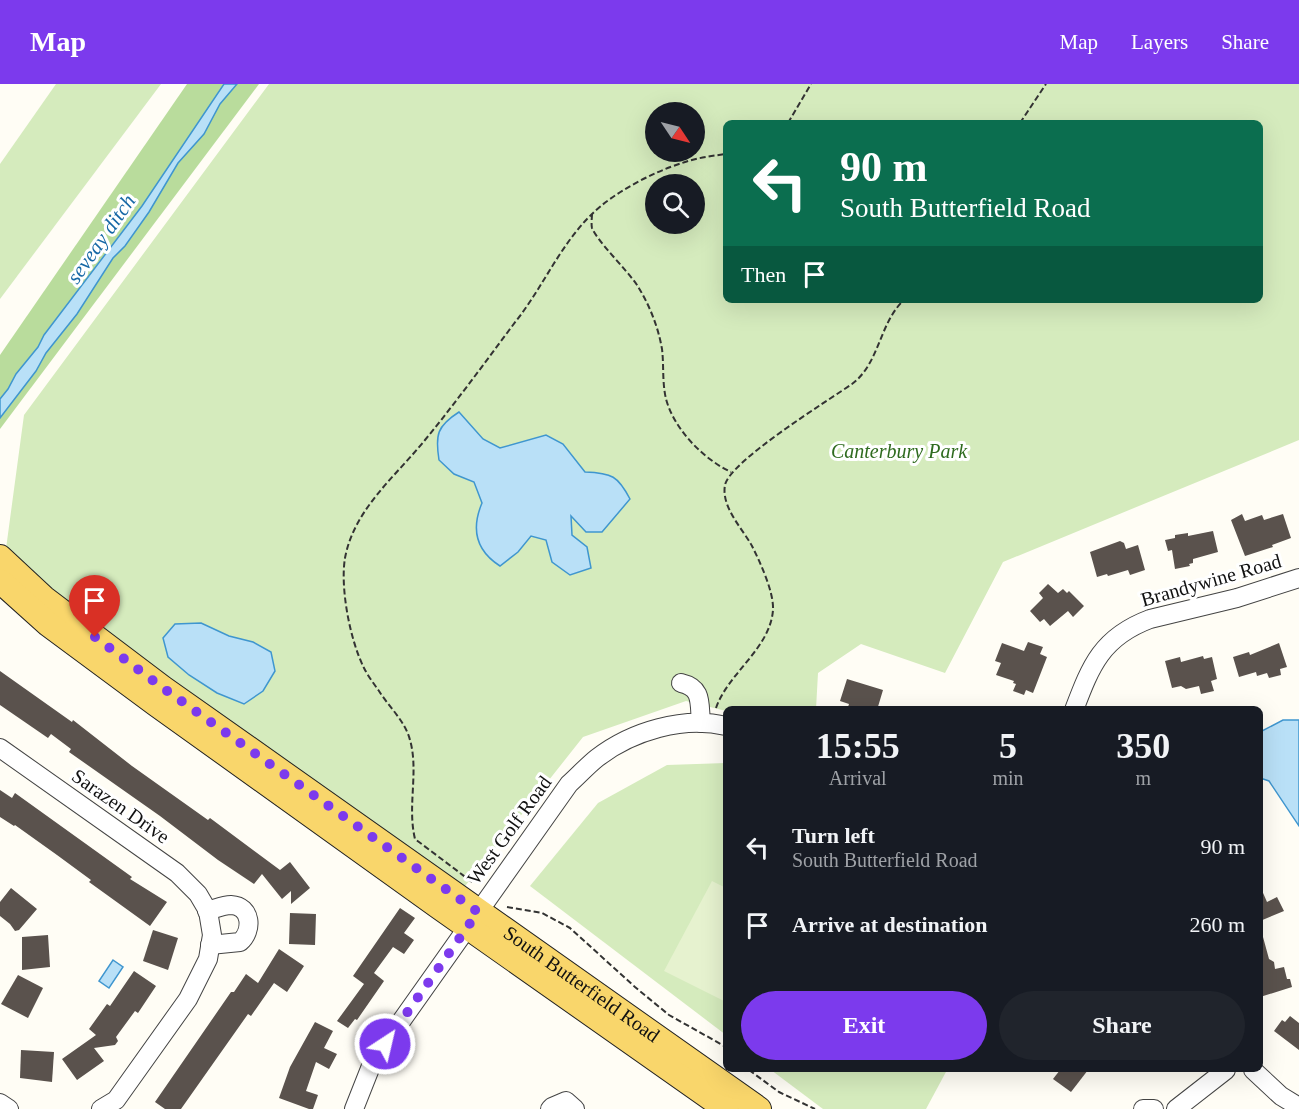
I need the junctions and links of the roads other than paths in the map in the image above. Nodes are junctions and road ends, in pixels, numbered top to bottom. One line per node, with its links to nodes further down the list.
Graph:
1 (0, 557): 10 (main road, South Butterfield Road)
2 (1299, 578): 5 (street, Brandywine Road)
3 (0, 581): 10 (main road, South Butterfield Road)
4 (681, 683): 6 (street)
5 (1076, 706)
6 (701, 723): 7 (street, West Golf Road); 10 (street, West Golf Road)
7 (723, 726)
8 (0, 748): 9 (street, Sarazen Drive)
9 (207, 911): 11 (street, Sarazen Drive); 11 (street)
10 (473, 919): 18 (street, West Golf Road); 21 (main road, South Butterfield Road); 22 (main road, South Butterfield Road)
11 (210, 945): 17 (street, Sarazen Drive)
12 (1223, 1072): 25 (street)
13 (1255, 1072): 15 (street)
14 (0, 1102): 16 (street)
15 (1299, 1107)
16 (9, 1109)
17 (101, 1109)
18 (354, 1109)
19 (550, 1109): 20 (street)
20 (575, 1109)
21 (726, 1109)
22 (759, 1109)
23 (1143, 1109): 24 (street)
24 (1154, 1109)
25 (1176, 1109)

